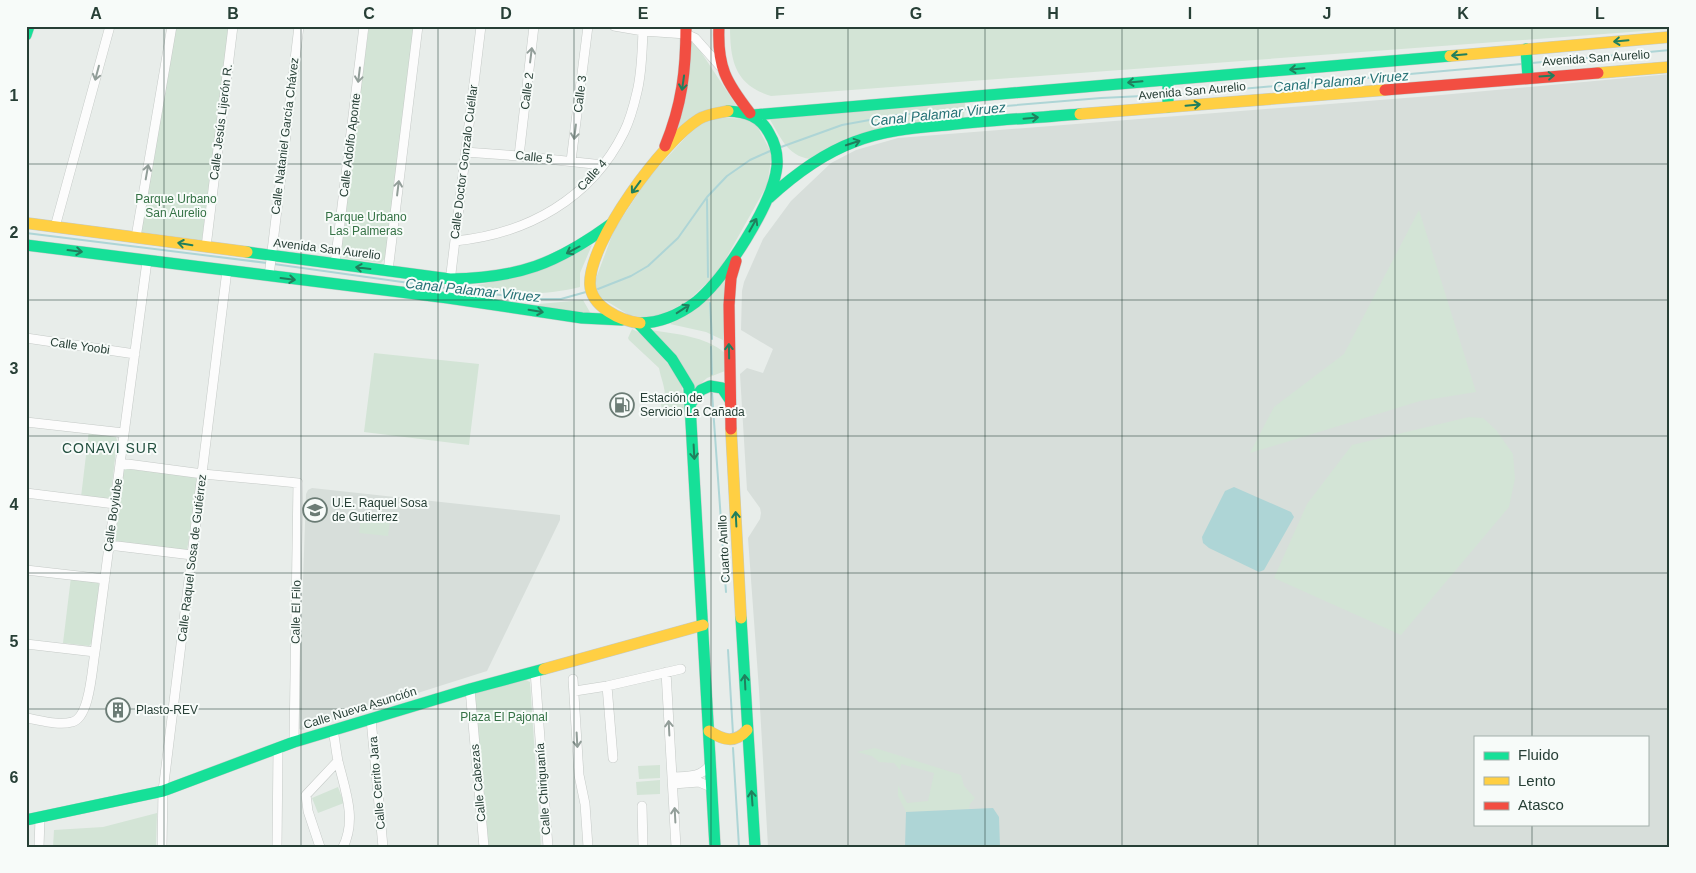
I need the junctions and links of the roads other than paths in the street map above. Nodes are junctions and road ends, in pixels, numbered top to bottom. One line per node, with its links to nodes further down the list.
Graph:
1 (30, 26): 15 (main road)
2 (110, 26): 32 (street, one-way to 32)
3 (172, 26): 33 (street, one-way to 3)
4 (233, 26): 36 (street, Calle Jesús Lijerón R.)
5 (299, 26): 38 (street, Calle Nataniel García Chávez)
6 (364, 26): 40 (street, Calle Adolfo Aponte, one-way to 40)
7 (418, 26): 42 (street, one-way to 7)
8 (481, 26): 24 (street, Calle Doctor Gonzalo Cuéllar)
9 (534, 26): 26 (street, Calle 2, one-way to 9)
10 (614, 26): 14 (street)
11 (719, 26): 19 (main road)
12 (588, 29): 27 (street, Calle 3, one-way to 27)
13 (686, 30): 14 (street); 19 (street); 25 (main road, one-way to 25)
14 (643, 31): 28 (street, Calle 4)
15 (26, 36)
16 (1670, 37): 17 (main road, Avenida San Aurelio, one-way to 17)
17 (1526, 52): 20 (main road); 21 (main road, Avenida San Aurelio, one-way to 21)
18 (1670, 67): 20 (main road, Avenida San Aurelio, one-way to 18)
19 (721, 68): 23 (main road)
20 (1528, 74): 22 (main road, Avenida San Aurelio, one-way to 20)
21 (1168, 84): 22 (main road); 23 (main road, Avenida San Aurelio, one-way to 23)
22 (1168, 104): 29 (main road, Avenida San Aurelio, one-way to 22)
23 (751, 114): 25 (main road, Avenida San Aurelio); 29 (main road)
24 (465, 152): 26 (street, Calle 5); 34 (street, Calle Doctor Gonzalo Cuéllar)
25 (662, 154): 30 (main road, one-way to 30)
26 (519, 156): 27 (street, Calle 5)
27 (571, 161): 28 (street, Calle 5)
28 (603, 165): 34 (street, Calle 4)
29 (767, 200): 37 (main road, one-way to 29)
30 (613, 222): 44 (main road, Avenida San Aurelio, one-way to 44); 46 (main road)
31 (26, 223): 32 (main road, Avenida San Aurelio)
32 (55, 227): 33 (main road, Avenida San Aurelio)
33 (136, 237): 36 (main road, Avenida San Aurelio, one-way to 33)
34 (455, 241): 44 (street, Calle Doctor Gonzalo Cuéllar)
35 (26, 245): 39 (main road, one-way to 39)
36 (206, 247): 38 (main road, Avenida San Aurelio)
37 (739, 250): 47 (main road, one-way to 37); 50 (main road, Cuarto Anillo, one-way to 37)
38 (271, 258): 40 (main road, Avenida San Aurelio); 43 (street, Calle Nataniel García Chávez)
39 (147, 261): 41 (main road); 49 (street, Calle Boyiube)
40 (335, 264): 42 (main road, Avenida San Aurelio, one-way to 40)
41 (227, 270): 43 (main road); 55 (street, Calle Raquel Sosa de Gutiérrez)
42 (388, 271): 44 (main road, Avenida San Aurelio)
43 (269, 274): 45 (main road, one-way to 45)
44 (450, 282): 45 (street, Calle Doctor Gonzalo Cuéllar)
45 (448, 296): 46 (main road, one-way to 46)
46 (623, 320): 47 (main road)
47 (638, 323): 51 (main road, Cuarto Anillo)
48 (26, 338): 49 (street, Calle Yoobi)
49 (135, 354): 53 (street, Calle Boyiube)
50 (730, 400): 51 (main road); 75 (main road, Cuarto Anillo, one-way to 50)
51 (691, 404): 62 (main road, Cuarto Anillo, one-way to 62)
52 (26, 422): 53 (street)
53 (124, 433): 54 (street, Calle Boyiube)
54 (120, 463): 55 (street); 57 (street, Calle Boyiube)
55 (203, 474): 59 (street, Calle Raquel Sosa de Gutiérrez); 77 (street, Calle El Filo)
56 (26, 493): 57 (street)
57 (115, 504): 58 (street, Calle Boyiube)
58 (109, 545): 59 (street); 61 (street, Calle Boyiube)
59 (192, 555): 83 (street, Calle Raquel Sosa de Gutiérrez)
60 (26, 570): 61 (street)
61 (105, 579): 64 (street, Calle Boyiube)
62 (703, 625): 66 (main road, Calle Nueva Asunción); 76 (main road, Cuarto Anillo)
63 (26, 644): 64 (street)
64 (95, 652): 72 (street, Calle Boyiube)
65 (681, 669): 67 (street)
66 (535, 670): 70 (main road, Calle Nueva Asunción); 95 (street, Calle Chiriguanía)
67 (666, 672): 69 (street); 82 (street, one-way to 67)
68 (573, 679): 71 (street)
69 (607, 686): 71 (street); 79 (street)
70 (470, 689): 73 (main road, Calle Nueva Asunción); 94 (street, Calle Cabezas)
71 (575, 691): 96 (street, one-way to 96)
72 (26, 718)
73 (371, 719): 74 (main road, Calle Nueva Asunción); 93 (street, Calle Cerrito Jara)
74 (332, 730): 77 (main road, Calle Nueva Asunción); 80 (street)
75 (747, 730): 76 (main road); 100 (main road, Cuarto Anillo, one-way to 75)
76 (709, 731): 81 (main road, Cuarto Anillo)
77 (294, 742): 78 (main road, Calle Nueva Asunción)
78 (278, 749): 83 (main road, Calle Nueva Asunción); 90 (street)
79 (613, 758)
80 (338, 761): 91 (street); 92 (street)
81 (710, 764): 82 (street); 84 (main road, Cuarto Anillo)
82 (672, 780): 84 (street); 98 (street, one-way to 82)
83 (163, 791): 86 (main road, Calle Nueva Asunción); 89 (street, Calle Raquel Sosa de Gutiérrez)
84 (712, 792): 99 (main road, Cuarto Anillo)
85 (642, 806): 97 (street)
86 (40, 818): 87 (main road, Calle Nueva Asunción); 88 (street)
87 (26, 820)
88 (39, 847)
89 (162, 847)
90 (277, 847)
91 (320, 847)
92 (343, 847)
93 (383, 847)
94 (484, 847)
95 (548, 847)
96 (588, 847)
97 (643, 847)
98 (676, 847)
99 (715, 847)
100 (755, 847)

